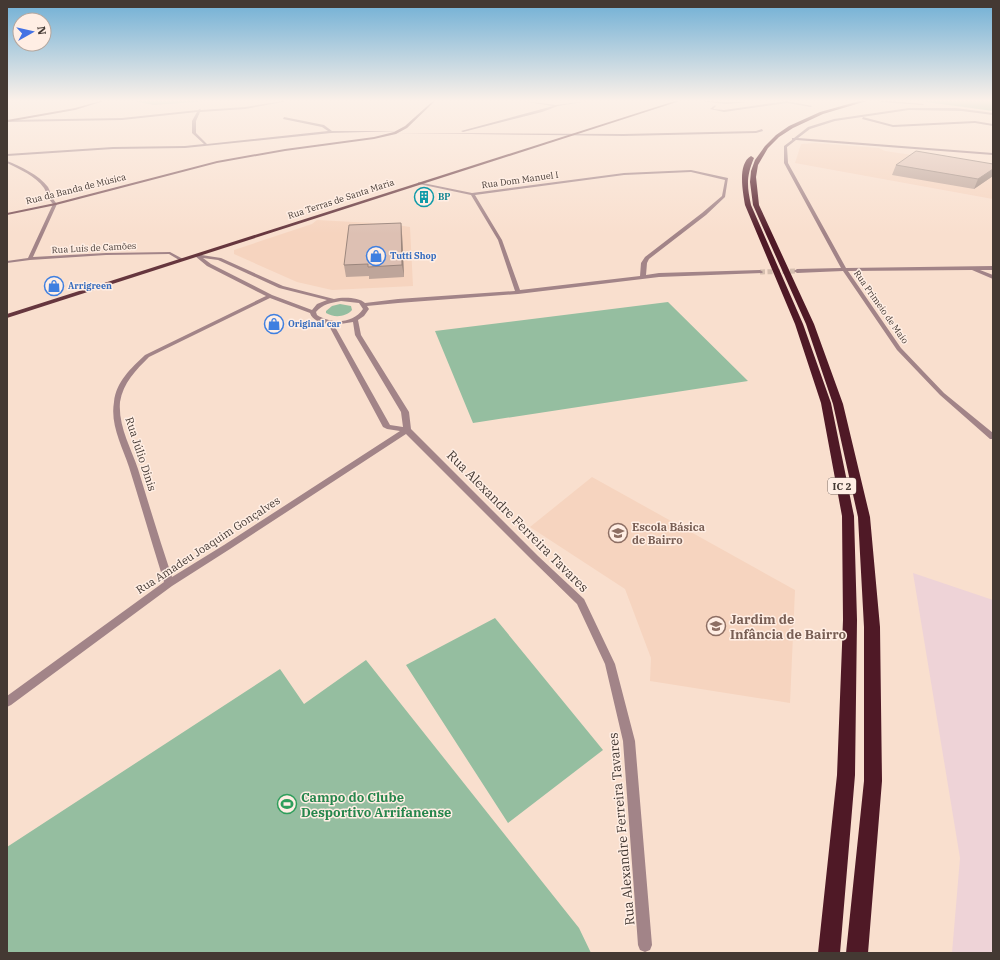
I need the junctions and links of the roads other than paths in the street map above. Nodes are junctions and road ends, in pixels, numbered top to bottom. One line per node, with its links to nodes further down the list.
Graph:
1 (198, 145): 8 (street)
2 (316, 145): 13 (street, Rua da Banda de Música)
3 (539, 145): 11 (main road, Rua Terras de Santa Maria)
4 (761, 145): 39 (highway, IC 2)
5 (770, 145): 40 (highway, IC 2)
6 (788, 145): 21 (street, Rua Primeio de Maio)
7 (870, 145): 9 (street)
8 (7, 154)
9 (993, 154)
10 (7, 162): 13 (street)
11 (419, 183): 12 (street, Rua Dom Manuel I); 15 (main road, Rua Terras de Santa Maria)
12 (472, 194): 24 (street, Rua Dom Manuel I); 26 (street)
13 (55, 204): 14 (street, Rua da Banda de Música); 16 (street)
14 (7, 214)
15 (197, 255): 17 (main road, Rua Terras de Santa Maria); 27 (street); 28 (street)
16 (30, 259): 17 (street, Rua Luís de Camões); 18 (street, Rua Luís de Camões)
17 (181, 259): 31 (main road, Rua Terras de Santa Maria)
18 (7, 262)
19 (972, 268): 20 (street); 21 (street); 25 (street)
20 (993, 268)
21 (844, 269): 22 (street); 35 (street, Rua Primeio de Maio)
22 (797, 271)
23 (760, 272): 24 (street)
24 (643, 276): 26 (street)
25 (993, 277)
26 (518, 292): 29 (street)
27 (270, 296): 30 (street); 36 (street, Rua Júlio Dinis)
28 (333, 300): 29 (street); 30 (street)
29 (365, 305): 32 (street)
30 (313, 312): 33 (street)
31 (7, 316)
32 (354, 319): 33 (street); 34 (street)
33 (330, 322): 34 (street)
34 (407, 430): 36 (street, Rua Amadeu Joaquim Gonçalves); 38 (street, Rua Alexandre Ferreira Tavares)
35 (993, 436)
36 (169, 583): 37 (street, Rua Amadeu Joaquim Gonçalves)
37 (7, 702)
38 (645, 945)
39 (829, 953)
40 (857, 953)

